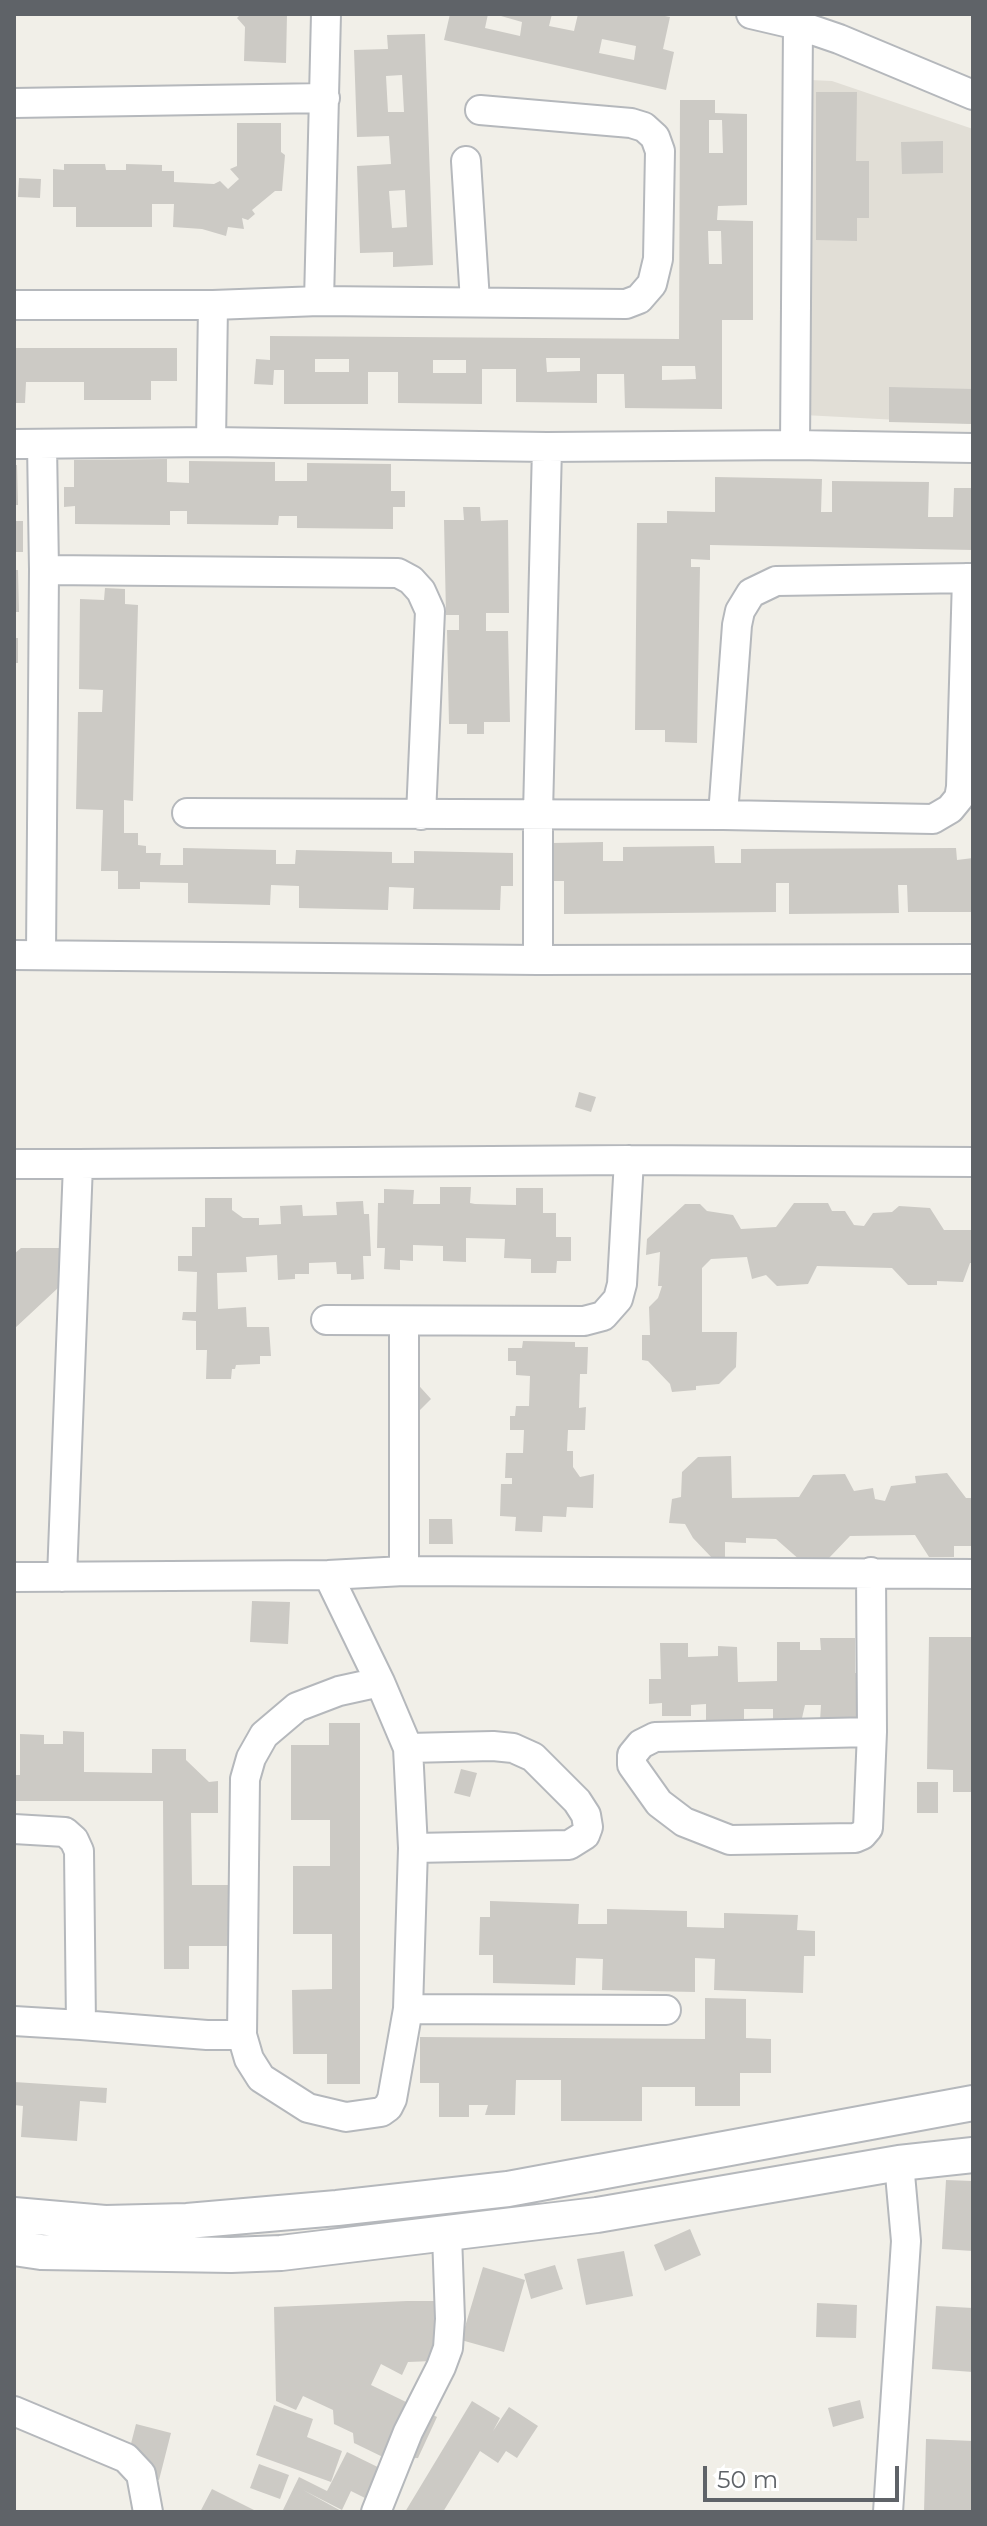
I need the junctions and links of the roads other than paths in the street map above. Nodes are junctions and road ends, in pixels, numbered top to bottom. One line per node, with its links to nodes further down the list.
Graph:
1 (326, 14): 5 (street)
2 (751, 14): 3 (street)
3 (798, 25): 4 (street); 15 (street)
4 (973, 95)
5 (325, 98): 6 (street); 9 (street)
6 (14, 103)
7 (480, 110): 10 (street)
8 (466, 161): 10 (street)
9 (319, 301): 10 (street); 12 (street)
10 (475, 301)
11 (14, 305): 12 (street)
12 (213, 305): 13 (street)
13 (211, 442): 14 (street); 16 (street)
14 (28, 444): 18 (street)
15 (795, 445): 16 (street); 17 (street)
16 (547, 447): 21 (street)
17 (973, 448)
18 (44, 570): 22 (street); 24 (street)
19 (970, 578): 23 (street); 23 (street)
20 (187, 813): 22 (street)
21 (538, 813): 22 (street); 23 (street); 26 (street)
22 (421, 815)
23 (723, 815)
24 (28, 955): 26 (street)
25 (973, 959): 26 (street)
26 (538, 960)
27 (629, 1160): 28 (street); 30 (street); 32 (street)
28 (973, 1162)
29 (14, 1164): 30 (street)
30 (78, 1164): 38 (street)
31 (326, 1320): 32 (street)
32 (404, 1321): 33 (street)
33 (404, 1571): 34 (street); 36 (street)
34 (871, 1572): 35 (street); 40 (street)
35 (973, 1574)
36 (328, 1575): 38 (street); 39 (street)
37 (14, 1577): 38 (street)
38 (62, 1577)
39 (380, 1682): 41 (street); 48 (street)
40 (872, 1732): 40 (street)
41 (408, 1748): 43 (street); 43 (street)
42 (14, 1829): 47 (street)
43 (413, 1848): 44 (street)
44 (408, 2009): 45 (street); 48 (street)
45 (666, 2010)
46 (14, 2021): 47 (street)
47 (81, 2025): 48 (street)
48 (242, 2035)
49 (973, 2103): 52 (street)
50 (973, 2155): 51 (street)
51 (899, 2163): 53 (street); 58 (street)
52 (14, 2215)
53 (447, 2235): 54 (street); 57 (street)
54 (14, 2248)
55 (14, 2411): 56 (street)
56 (148, 2512)
57 (376, 2512)
58 (888, 2512)

